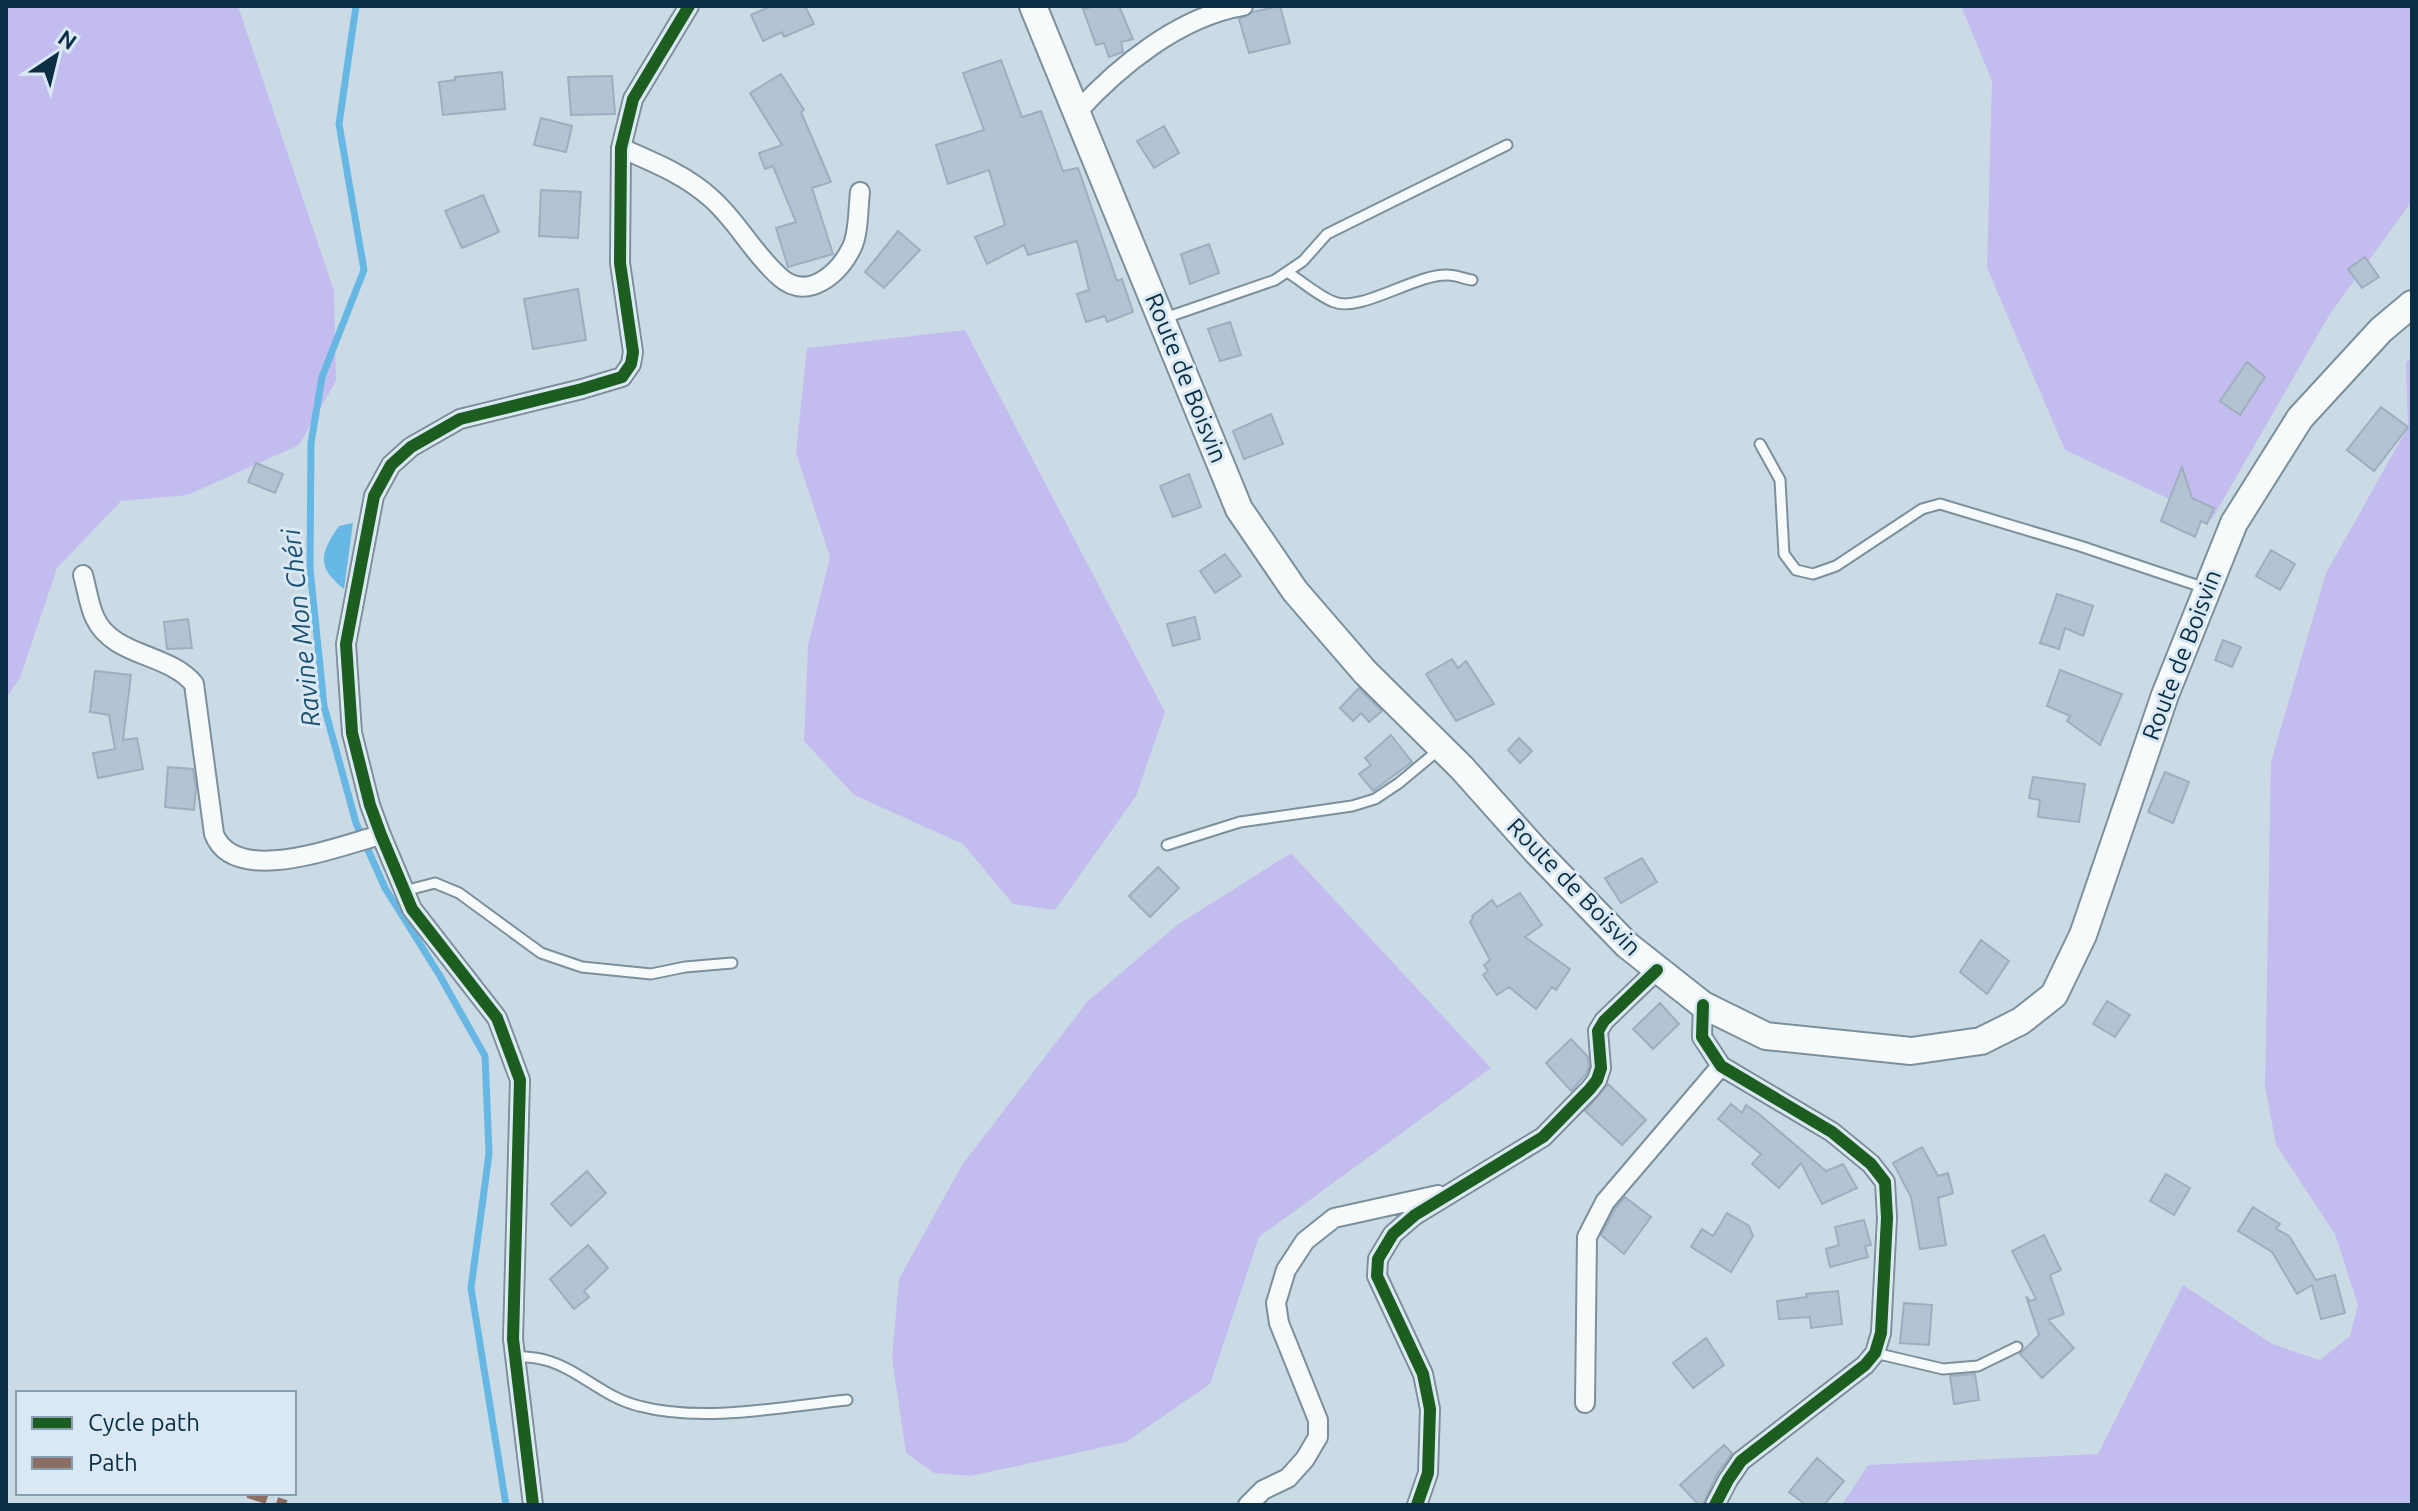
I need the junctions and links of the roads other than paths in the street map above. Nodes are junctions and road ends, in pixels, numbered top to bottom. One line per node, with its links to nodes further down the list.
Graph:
1 (689, 6): 6 (street)
2 (1033, 6): 4 (main road, Route de Boisvin)
3 (1243, 6): 4 (street)
4 (1077, 112): 11 (main road, Route de Boisvin)
5 (1507, 145): 8 (lane)
6 (621, 148): 7 (street); 16 (street)
7 (860, 192)
8 (1287, 272): 9 (lane); 11 (lane)
9 (1472, 280)
10 (2412, 304): 14 (main road, Route de Boisvin)
11 (1162, 320): 15 (main road, Route de Boisvin)
12 (1760, 444): 14 (lane)
13 (83, 575): 16 (street)
14 (2207, 589): 21 (main road, Route de Boisvin)
15 (1441, 748): 17 (lane); 20 (main road, Route de Boisvin)
16 (381, 835): 18 (street)
17 (1167, 845)
18 (404, 891): 19 (lane); 26 (street)
19 (732, 963)
20 (1657, 970): 21 (main road, Route de Boisvin); 23 (street)
21 (1703, 1005): 22 (street)
22 (1721, 1066): 25 (street); 28 (street)
23 (1453, 1192): 30 (street); 31 (street)
24 (2017, 1347): 25 (lane)
25 (1875, 1353): 32 (street)
26 (515, 1356): 27 (lane); 29 (street)
27 (847, 1400)
28 (1585, 1403)
29 (534, 1503)
30 (1248, 1505)
31 (1417, 1505)
32 (1715, 1505)

